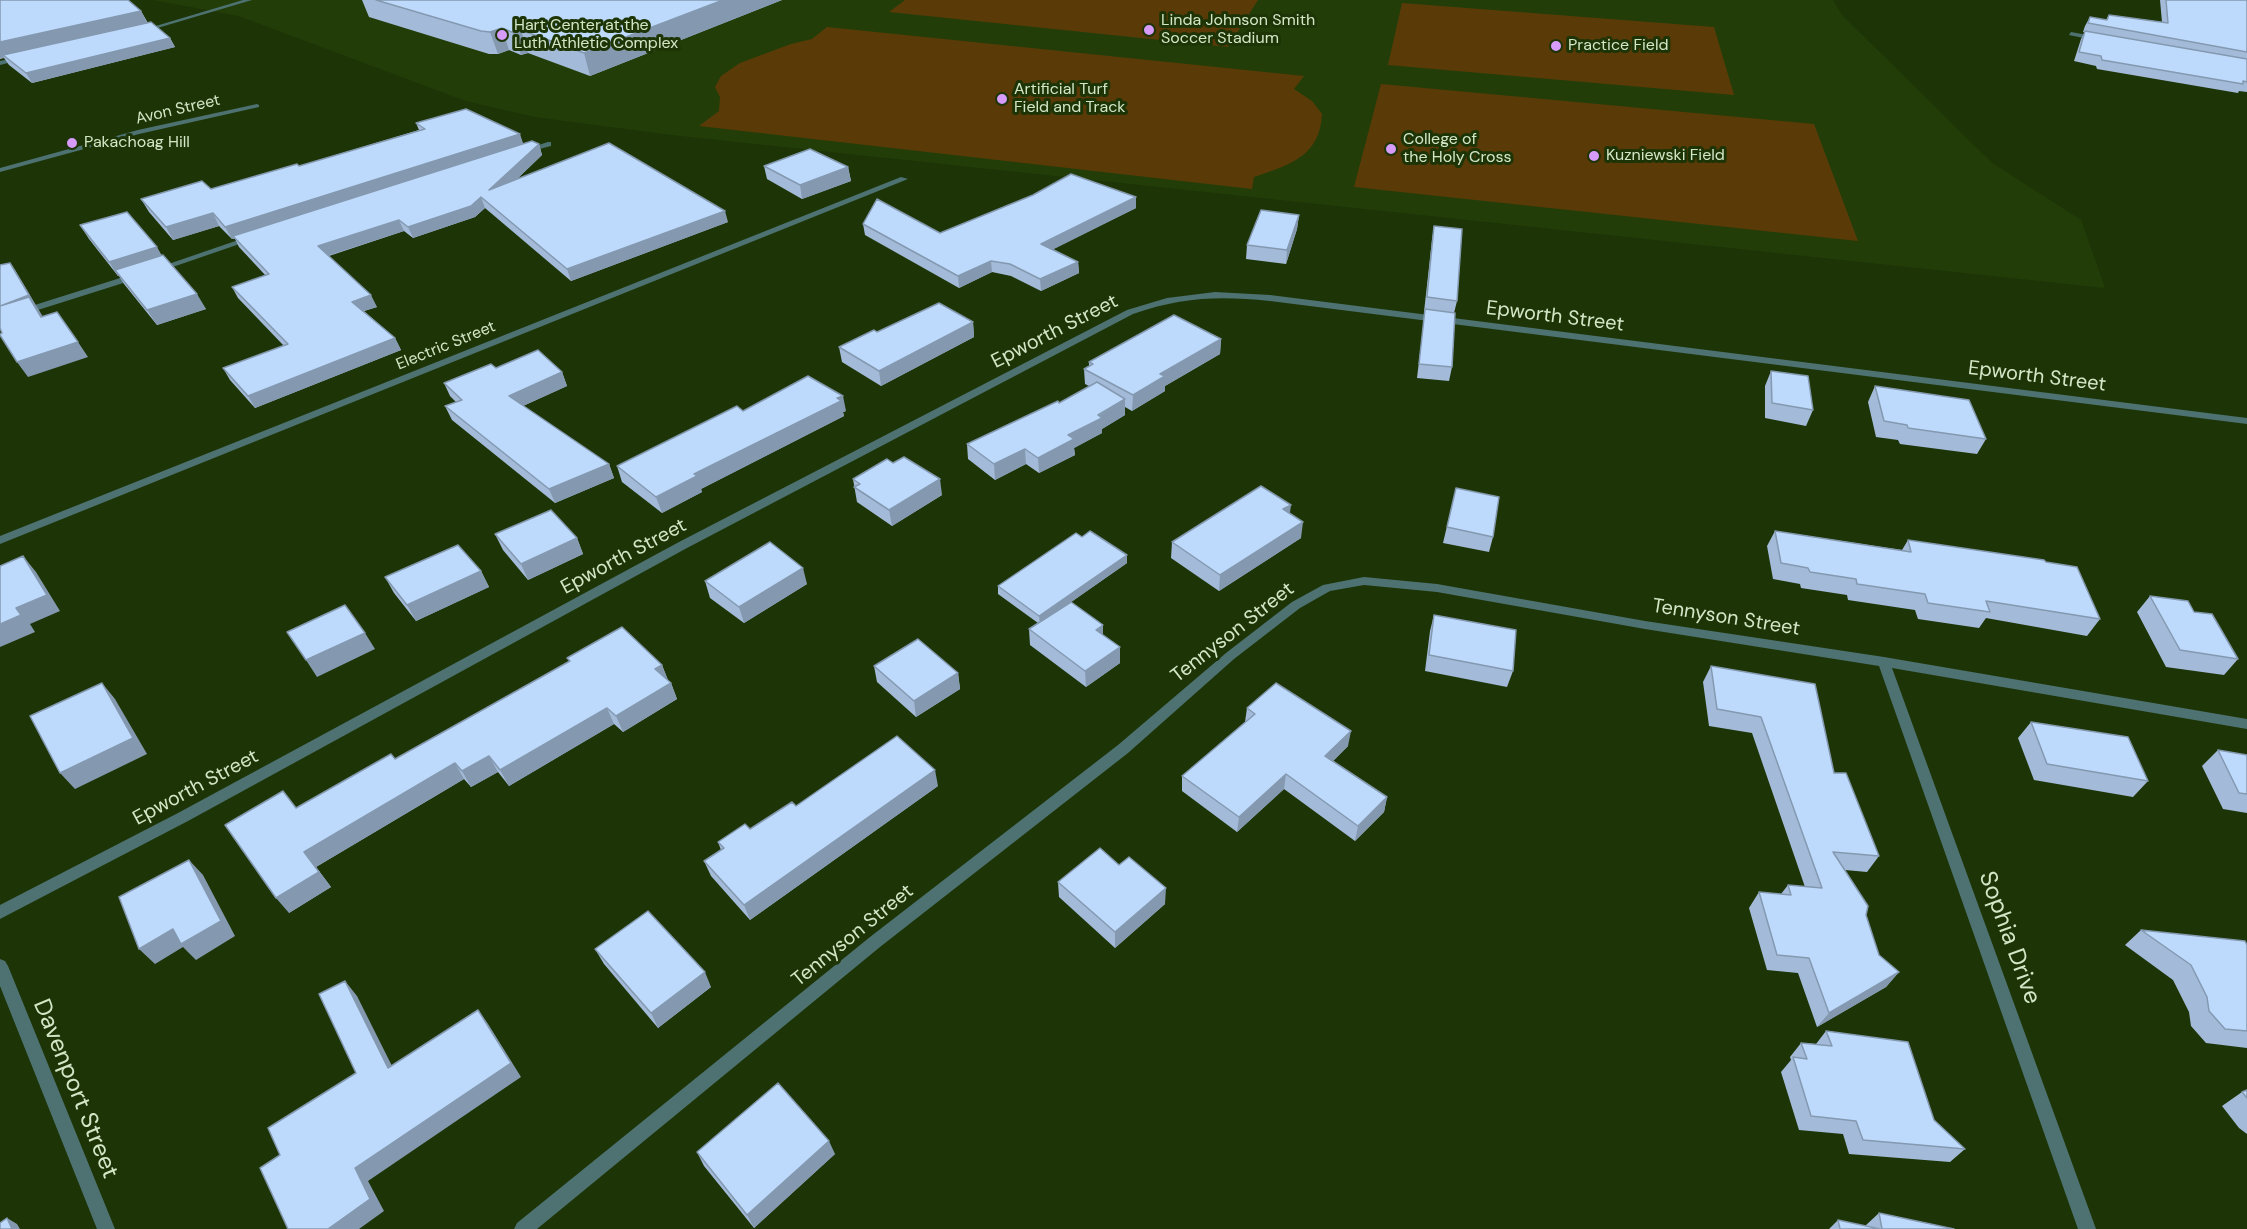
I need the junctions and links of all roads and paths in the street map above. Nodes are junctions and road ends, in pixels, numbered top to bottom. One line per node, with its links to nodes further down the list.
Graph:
1 (249, 0): 2 (street)
2 (136, 32)
3 (2071, 34): 4 (street)
4 (2105, 40)
5 (34, 55): 6 (street)
6 (0, 63)
7 (257, 106): 10 (street, Avon Street)
8 (548, 144): 9 (street)
9 (514, 154)
10 (0, 170)
11 (904, 179): 15 (street, Electric Street)
12 (262, 235): 13 (street)
13 (0, 319)
14 (2247, 421): 18 (street, Epworth Street)
15 (0, 540)
16 (1884, 662): 17 (street, Tennyson Street); 21 (street, Tennyson Street); 22 (street, Sophia Drive)
17 (2247, 724)
18 (0, 912)
19 (0, 966): 20 (street, Davenport Street)
20 (106, 1229)
21 (523, 1229)
22 (2087, 1229)

